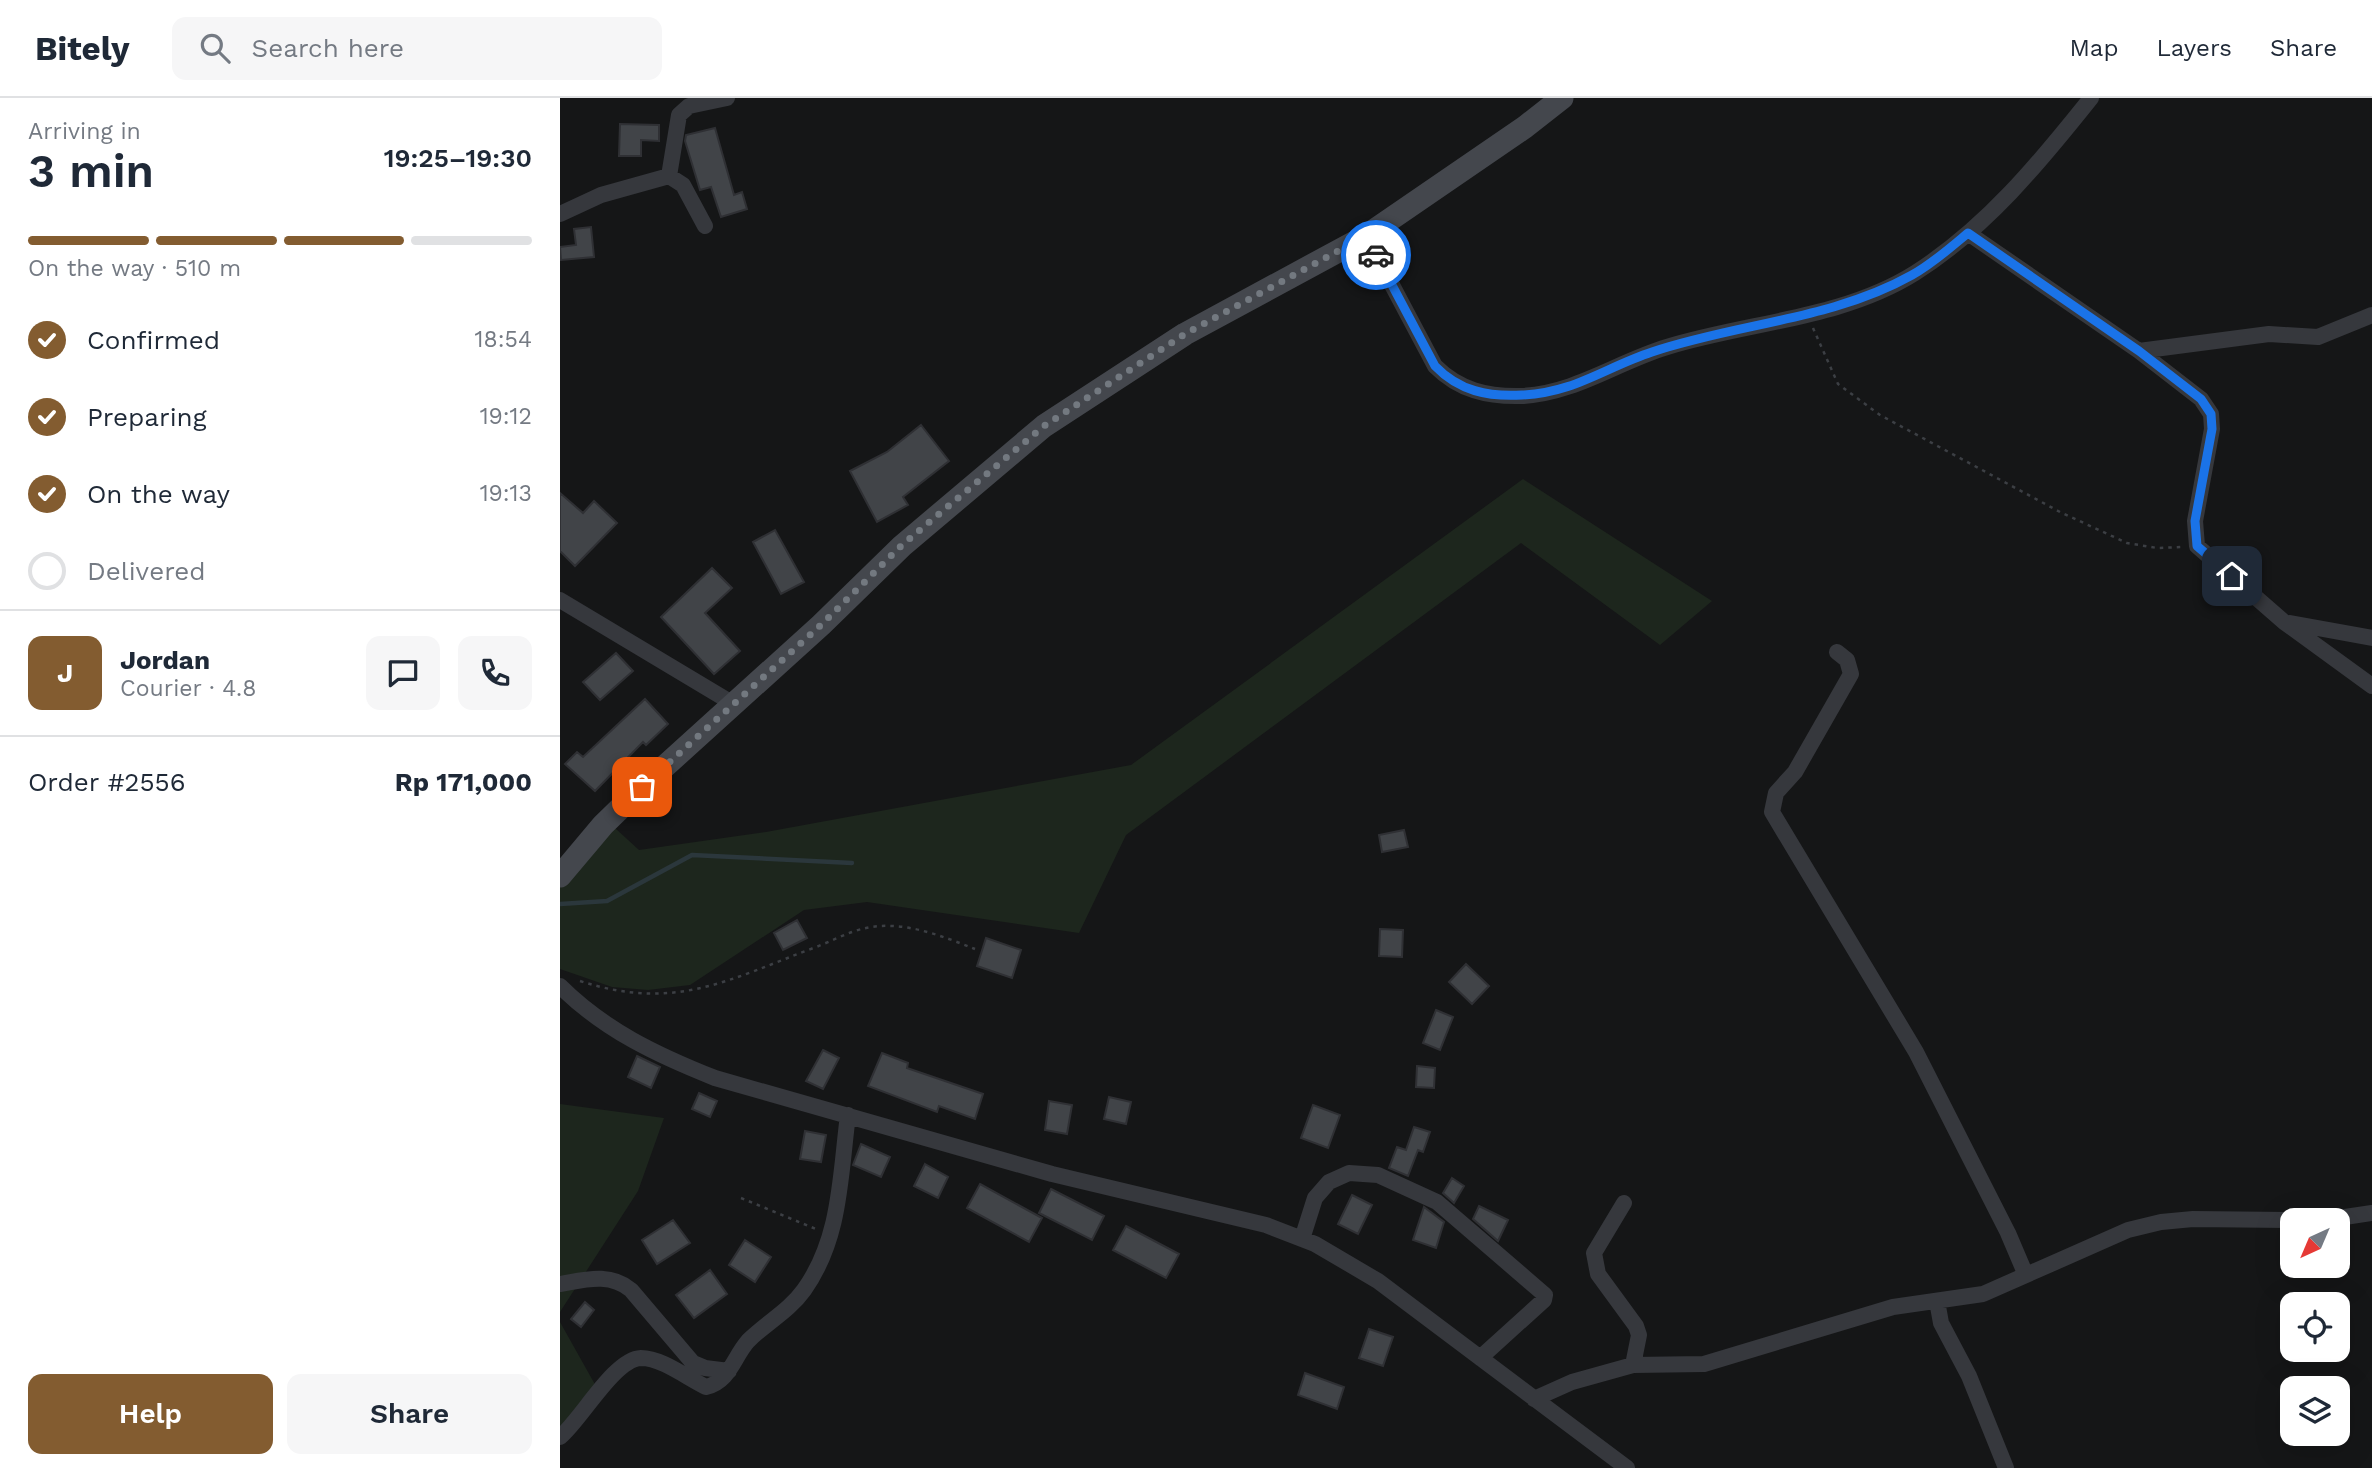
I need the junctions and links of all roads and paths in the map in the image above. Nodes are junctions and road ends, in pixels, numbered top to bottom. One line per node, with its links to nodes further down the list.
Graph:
1 (727, 98): 4 (street)
2 (1562, 98): 8 (street)
3 (2091, 98): 7 (street)
4 (669, 176): 5 (street); 6 (street)
5 (560, 214)
6 (705, 226)
7 (1968, 233): 9 (street); 11 (street)
8 (1366, 236): 9 (street); 18 (street)
9 (1806, 313): 12 (path)
10 (2372, 315): 11 (street)
11 (2139, 351): 12 (street)
12 (2197, 546): 14 (street)
13 (560, 600): 18 (street)
14 (2284, 622): 15 (street); 17 (street)
15 (2372, 638)
16 (1837, 652): 30 (street)
17 (2372, 686)
18 (732, 703): 19 (street)
19 (561, 875)
20 (975, 949): 21 (path)
21 (565, 982): 22 (street)
22 (848, 1115): 28 (street); 29 (street)
23 (741, 1198): 28 (path)
24 (1623, 1203): 34 (street)
25 (2372, 1213): 26 (street)
26 (2350, 1216)
27 (2280, 1220): 30 (street)
28 (832, 1236): 35 (street)
29 (1302, 1239): 33 (street); 33 (street)
30 (2025, 1273): 32 (street)
31 (560, 1284): 35 (street)
32 (1937, 1301): 34 (street); 39 (street)
33 (1480, 1357): 36 (street)
34 (1633, 1365): 36 (street)
35 (729, 1371): 37 (street)
36 (1534, 1399): 38 (street)
37 (560, 1437)
38 (1627, 1468)
39 (2006, 1468)

